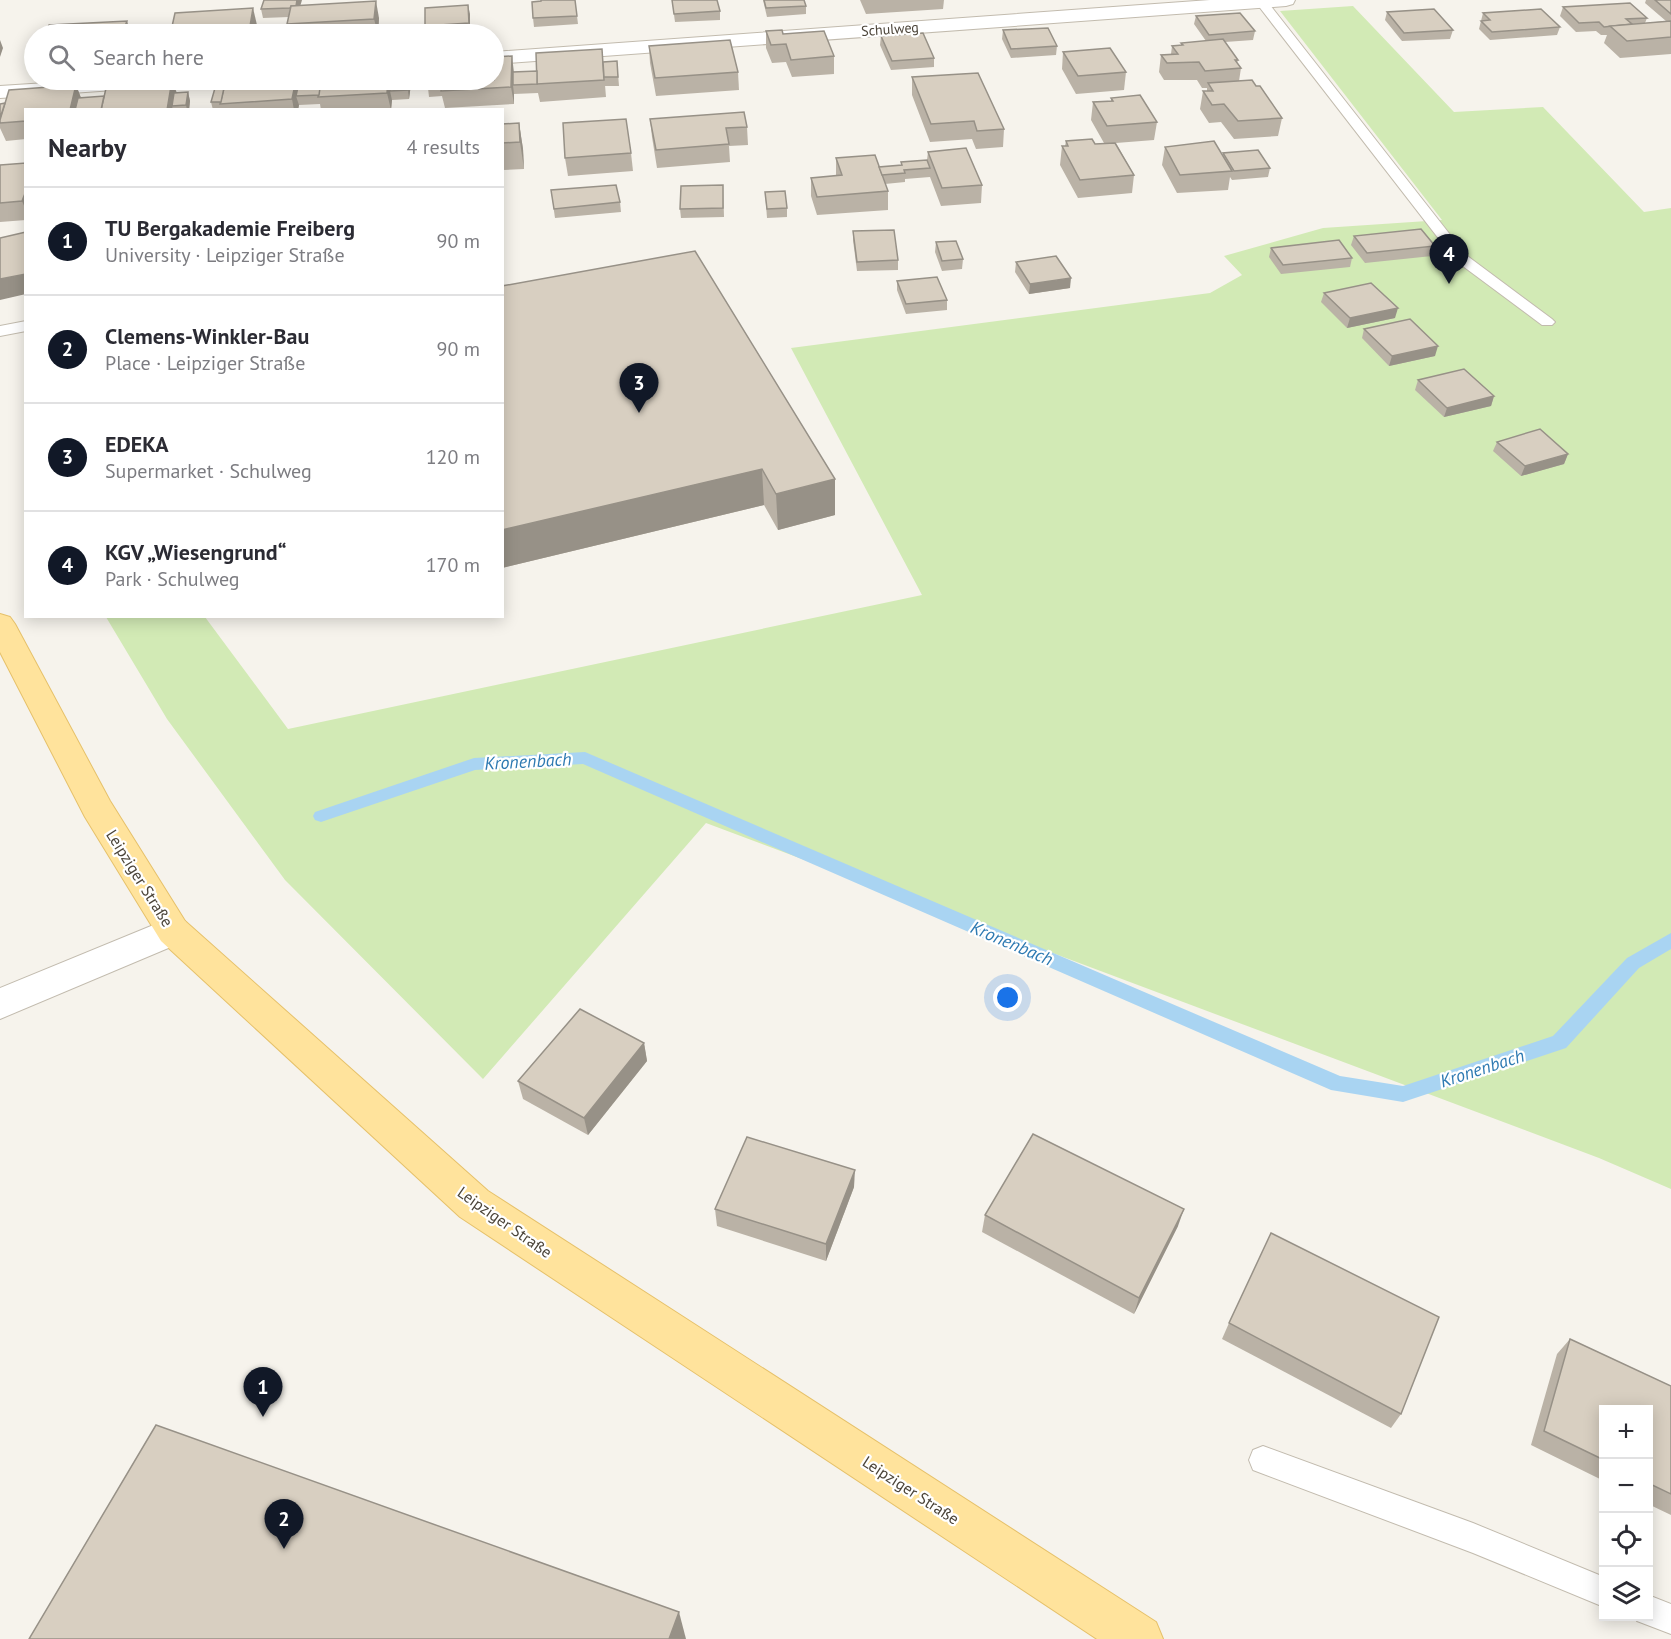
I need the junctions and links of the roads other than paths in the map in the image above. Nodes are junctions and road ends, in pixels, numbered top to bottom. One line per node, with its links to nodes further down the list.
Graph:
1 (1286, 0): 2 (street, Schulweg)
2 (1261, 2): 3 (street, Schulweg); 7 (lane)
3 (1198, 3): 4 (street, Schulweg)
4 (504, 57)
5 (28, 90): 6 (street)
6 (0, 92)
7 (1547, 322)
8 (24, 326): 9 (lane)
9 (0, 331)
10 (0, 624): 11 (main road, Leipziger Straße)
11 (173, 932): 12 (street); 17 (main road, Leipziger Straße)
12 (0, 1004)
13 (1263, 1460): 14 (lane)
14 (1599, 1590)
15 (1653, 1612): 16 (lane)
16 (1671, 1619)
17 (1139, 1639)

